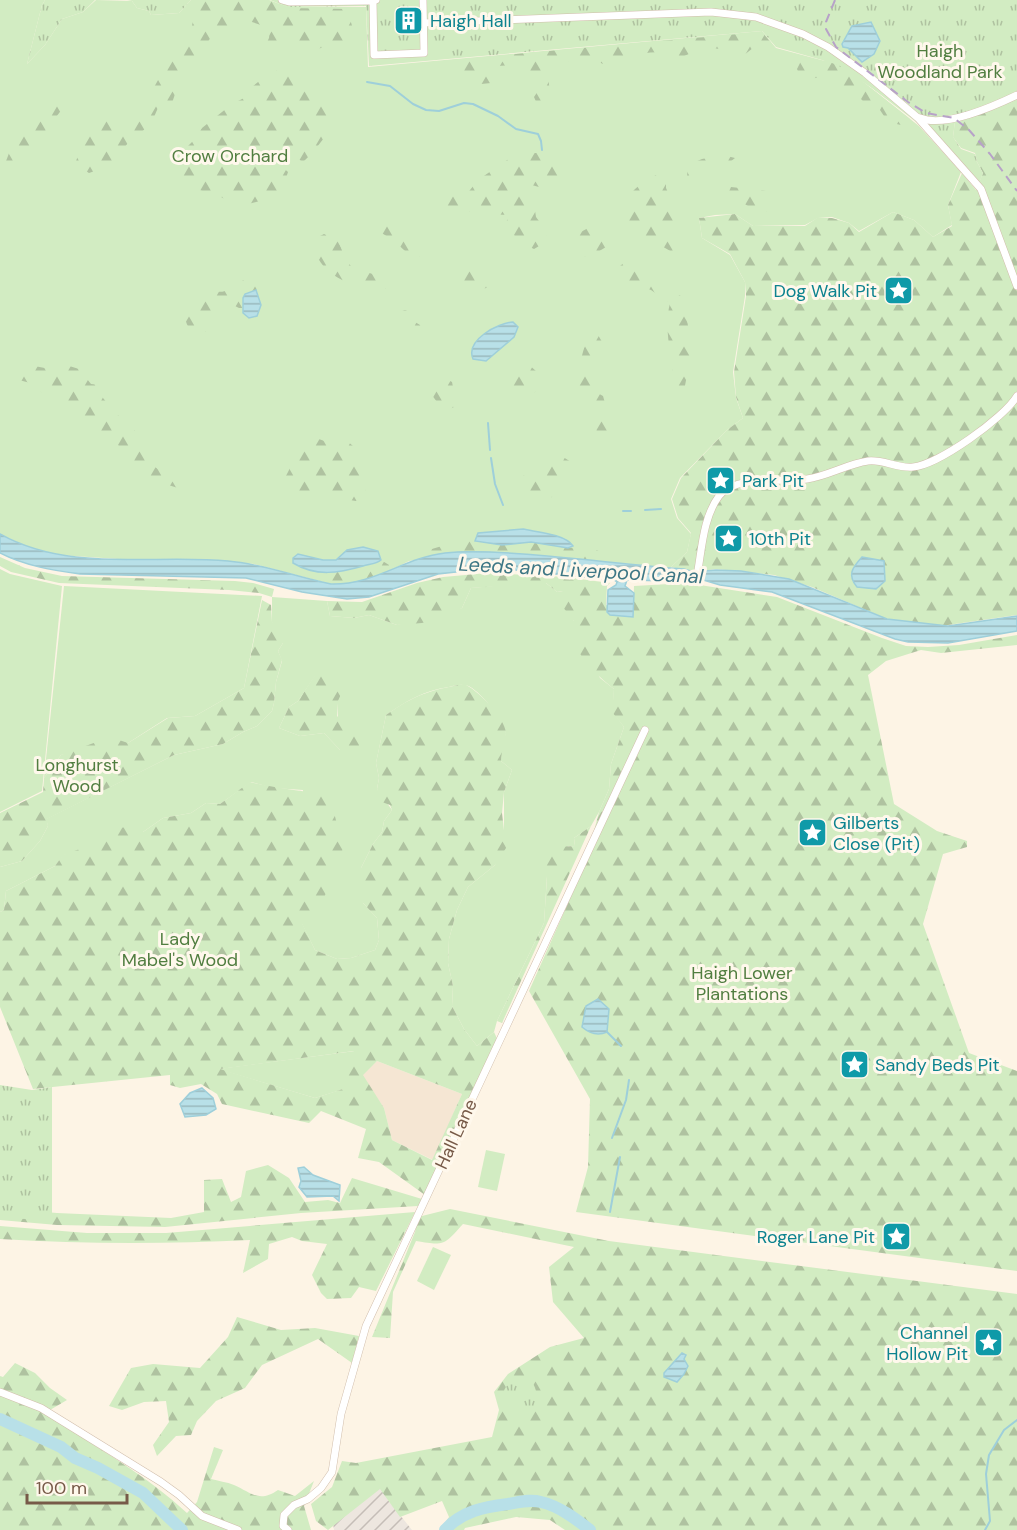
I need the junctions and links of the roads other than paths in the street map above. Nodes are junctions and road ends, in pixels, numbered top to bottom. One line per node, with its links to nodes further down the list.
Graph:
1 (282, 0): 2 (street)
2 (374, 0): 4 (street)
3 (423, 0): 4 (street)
4 (423, 23): 6 (street)
5 (1017, 95): 6 (street)
6 (918, 117): 7 (street)
7 (1017, 286)
8 (1017, 396): 9 (street)
9 (698, 570)
10 (645, 729): 13 (street, Hall Lane)
11 (0, 1392): 12 (street)
12 (237, 1530)
13 (288, 1530)

